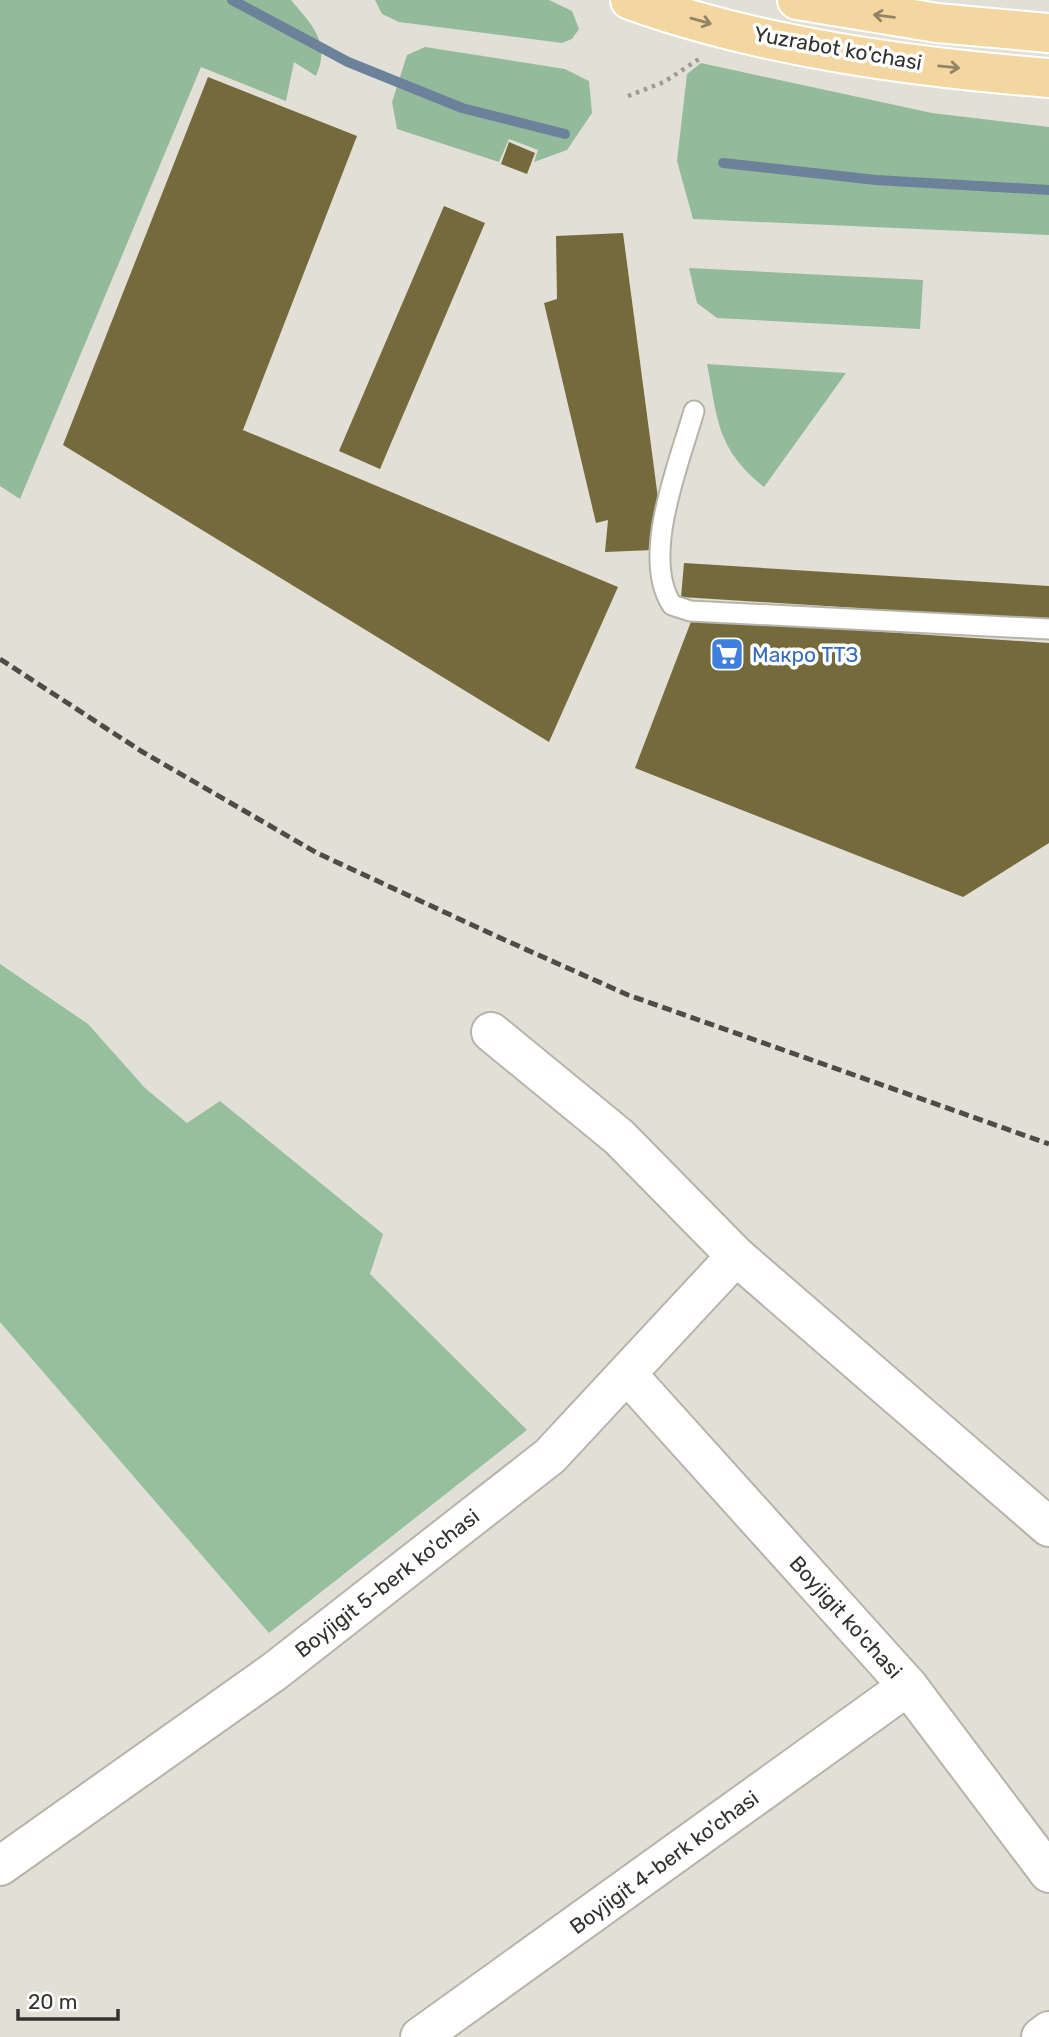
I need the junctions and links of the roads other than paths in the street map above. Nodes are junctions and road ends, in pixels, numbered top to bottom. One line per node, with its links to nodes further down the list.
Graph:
1 (797, 0): 3 (main road, Yuzrabot ko'chasi, one-way to 1)
2 (634, 1): 4 (main road, Yuzrabot ko'chasi, one-way to 4)
3 (1049, 33)
4 (1049, 78)
5 (694, 411): 6 (lane)
6 (1049, 629)
7 (491, 1032): 8 (street)
8 (736, 1256): 9 (street, Boyjigit 5-berk ko'chasi); 10 (street)
9 (627, 1374): 11 (street, Boyjigit ko'chasi); 12 (street, Boyjigit 5-berk ko'chasi)
10 (1049, 1527)
11 (908, 1686): 13 (street, Boyjigit ko'chasi); 15 (street, Boyjigit 4-berk ko'chasi)
12 (0, 1866)
13 (1049, 1872)
14 (1049, 2031): 16 (street)
15 (419, 2037)
16 (1041, 2037)

